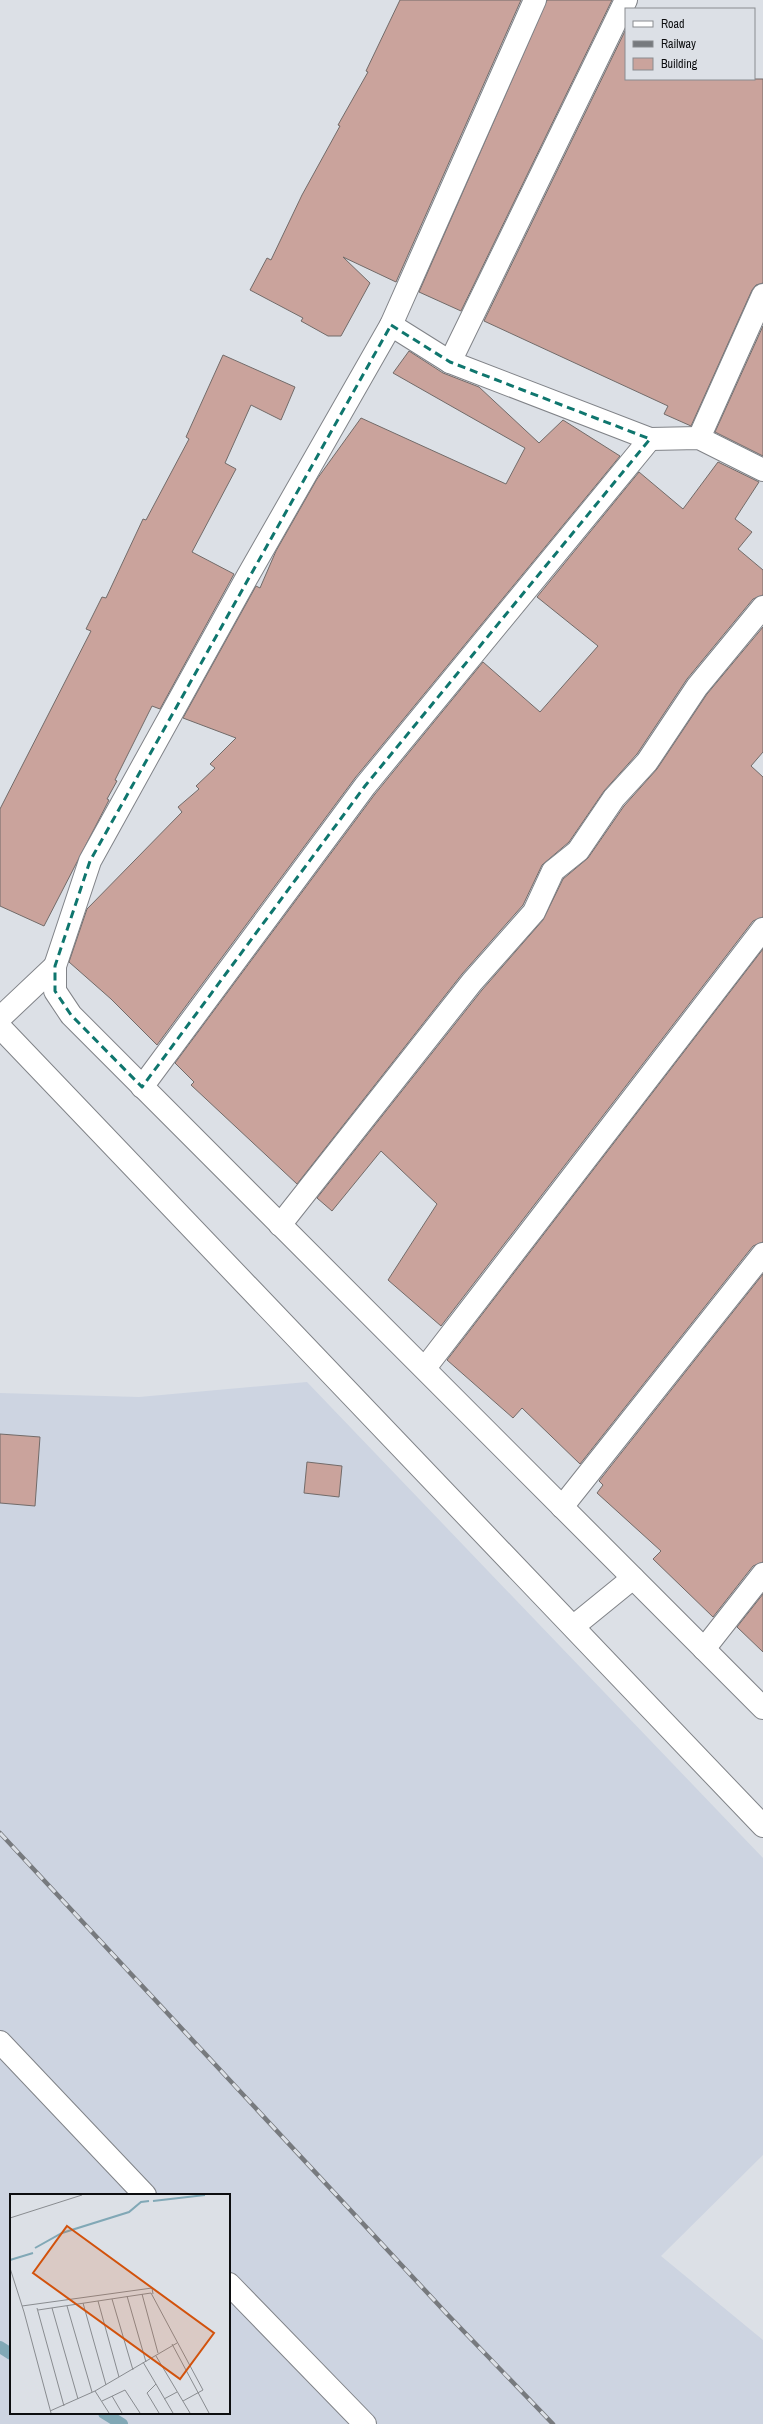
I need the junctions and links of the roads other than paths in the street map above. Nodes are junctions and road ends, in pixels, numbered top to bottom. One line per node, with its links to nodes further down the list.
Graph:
1 (535, 0): 4 (street)
2 (626, 0): 5 (street)
3 (763, 295): 6 (street)
4 (391, 325): 5 (street); 11 (street)
5 (450, 362): 7 (street)
6 (699, 438): 7 (street); 8 (street)
7 (650, 439): 14 (street)
8 (763, 470)
9 (763, 607): 15 (street)
10 (763, 929): 17 (street)
11 (55, 966): 12 (street); 14 (street)
12 (0, 1018)
13 (0, 1027): 21 (street)
14 (142, 1087): 15 (street)
15 (280, 1225): 17 (street)
16 (763, 1254): 18 (street)
17 (425, 1368): 18 (street)
18 (562, 1507): 20 (street)
19 (763, 1574): 22 (street)
20 (633, 1578): 21 (street); 22 (street)
21 (574, 1626): 24 (street)
22 (704, 1649): 23 (street)
23 (763, 1708)
24 (763, 1826)
25 (0, 2042): 26 (street)
26 (144, 2194)
27 (230, 2285): 28 (street)
28 (365, 2424)

